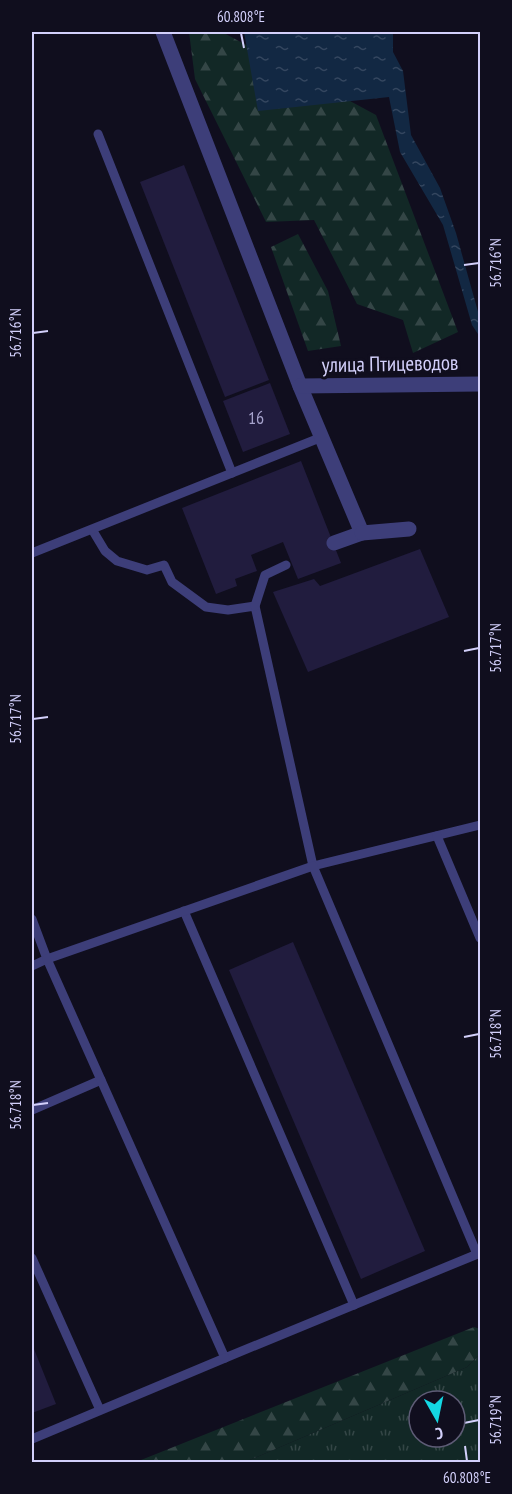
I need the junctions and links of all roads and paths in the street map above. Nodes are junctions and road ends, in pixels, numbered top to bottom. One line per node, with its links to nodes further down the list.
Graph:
1 (163, 32): 4 (street)
2 (98, 134): 6 (lane)
3 (480, 384): 4 (street, улица Птицеводов)
4 (300, 386): 5 (street)
5 (322, 437): 6 (lane); 9 (street)
6 (232, 473): 8 (lane)
7 (409, 529): 9 (street)
8 (93, 531): 11 (lane); 13 (lane)
9 (362, 533): 10 (street)
10 (334, 543)
11 (32, 553)
12 (286, 565): 13 (lane)
13 (255, 606): 16 (lane)
14 (480, 825): 15 (lane)
15 (437, 836): 16 (lane); 19 (lane)
16 (313, 866): 17 (lane); 24 (lane)
17 (184, 911): 20 (lane); 26 (lane)
18 (32, 919): 20 (lane)
19 (480, 938)
20 (48, 959): 21 (lane); 22 (lane)
21 (32, 966)
22 (101, 1080): 23 (lane); 27 (lane)
23 (32, 1110)
24 (479, 1254): 26 (lane)
25 (32, 1258): 28 (lane)
26 (354, 1305): 27 (lane)
27 (225, 1358): 28 (lane)
28 (100, 1410): 29 (lane)
29 (32, 1439)

